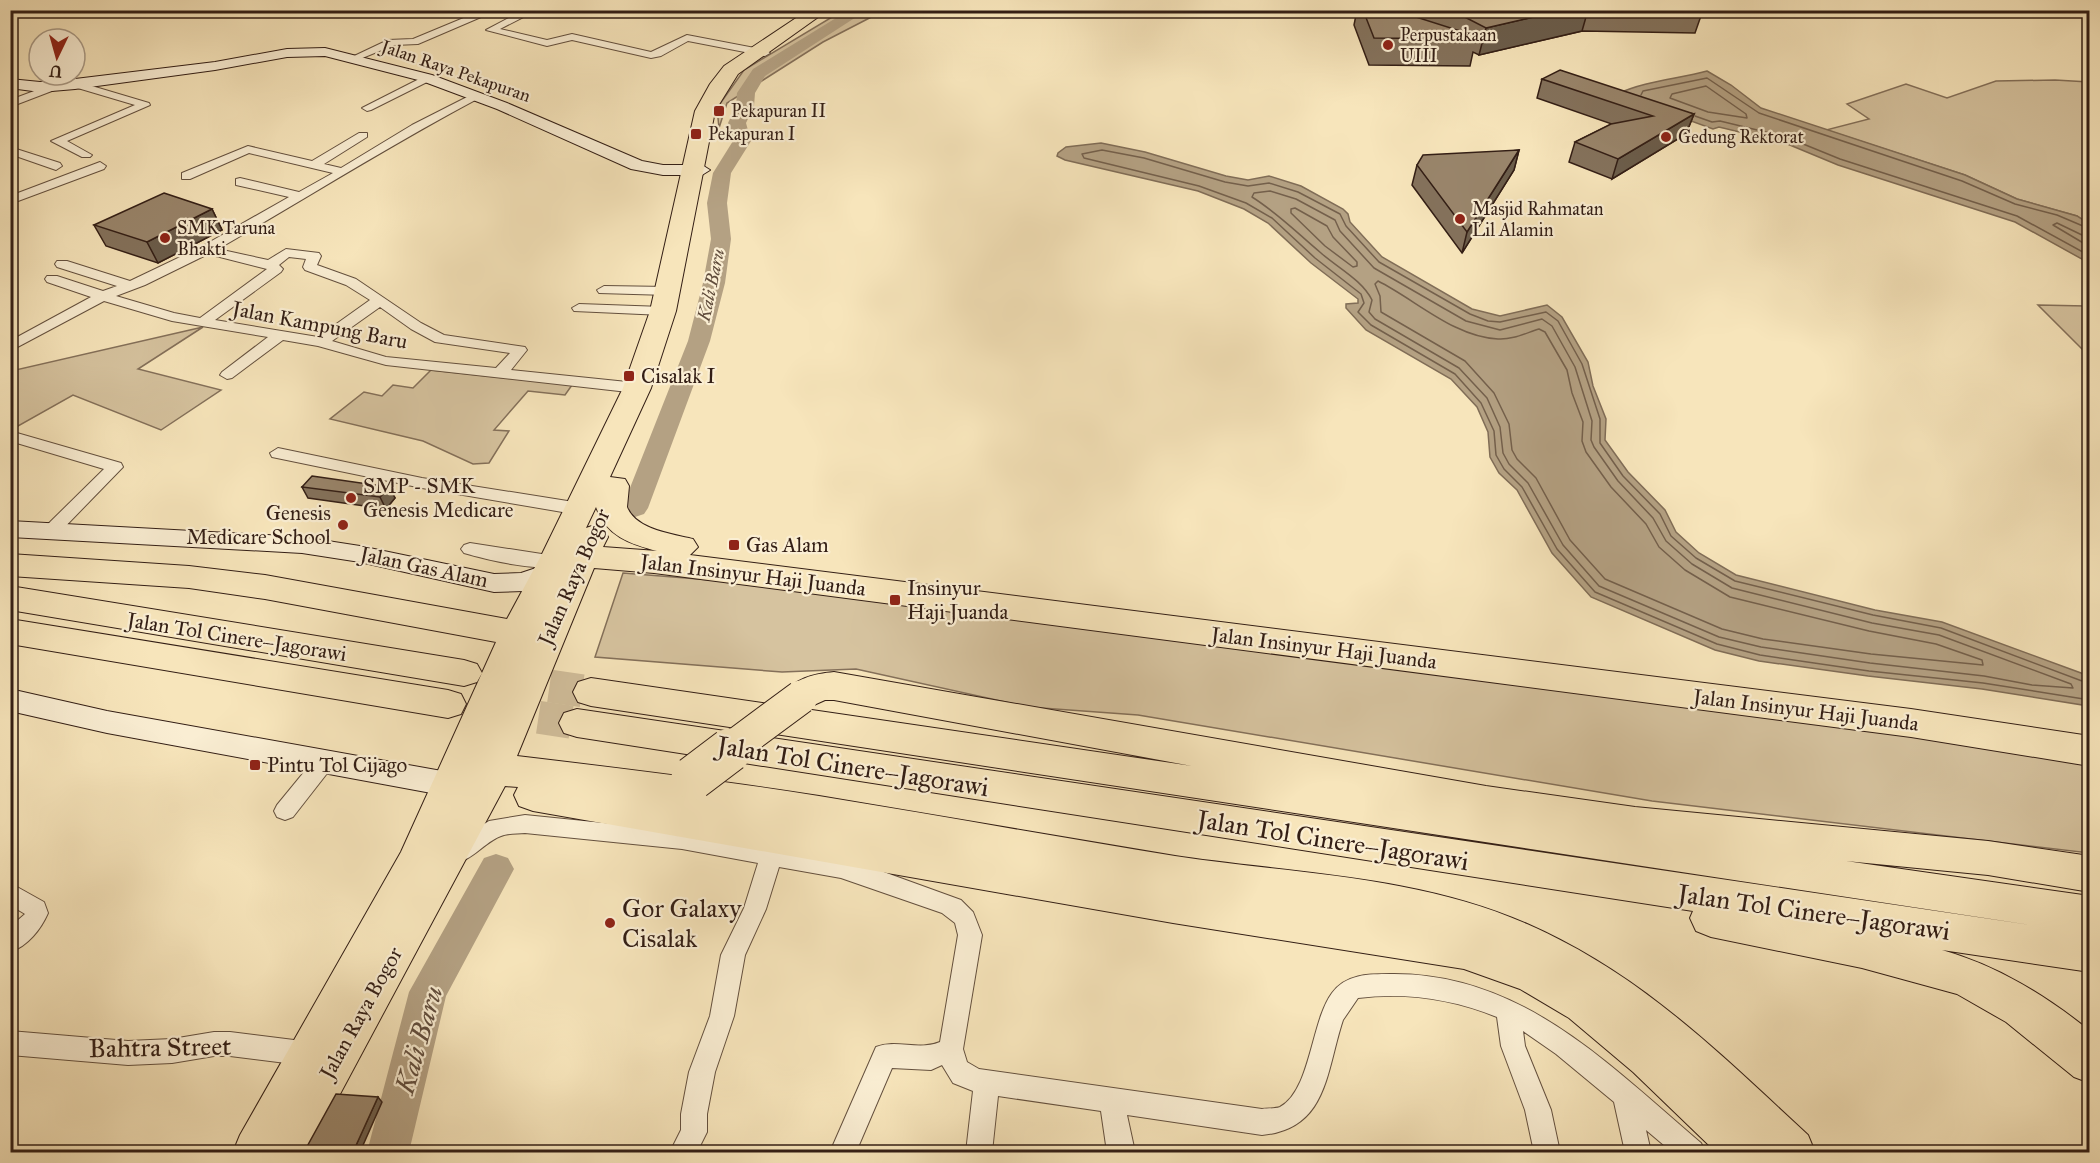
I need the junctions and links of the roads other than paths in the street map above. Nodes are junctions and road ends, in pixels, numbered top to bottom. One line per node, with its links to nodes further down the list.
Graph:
1 (460, 10): 4 (street)
2 (533, 10): 5 (street)
3 (823, 12): 6 (highway, Jalan Raya Bogor)
4 (486, 16): 5 (street); 7 (street)
5 (509, 21): 6 (street)
6 (761, 52): 23 (highway, Jalan Raya Bogor)
7 (355, 58): 8 (main road, Jalan Raya Pekapuran); 9 (main road, Jalan Raya Pekapuran)
8 (428, 78): 14 (main road, Jalan Raya Pekapuran); 16 (street)
9 (87, 82)
10 (11, 83): 11 (main road, Jalan Raya Pekapuran)
11 (27, 85)
12 (52, 87): 15 (street)
13 (85, 87): 19 (street)
14 (475, 96): 23 (main road, Jalan Raya Pekapuran); 24 (street)
15 (10, 104)
16 (367, 108)
17 (363, 135): 20 (street)
18 (10, 150): 21 (street)
19 (87, 155)
20 (314, 165): 24 (street); 25 (street)
21 (56, 166)
22 (100, 166): 28 (street)
23 (696, 170): 39 (highway, Jalan Raya Bogor); 50 (highway, Jalan Raya Bogor)
24 (343, 171): 27 (street)
25 (186, 176)
26 (240, 182): 27 (street)
27 (299, 196): 30 (street)
28 (11, 199)
29 (291, 238): 31 (street)
30 (206, 250): 33 (street); 35 (street)
31 (286, 253): 33 (street); 38 (street)
32 (62, 264): 35 (street)
33 (270, 265): 41 (street)
34 (52, 279): 37 (street, Jalan Kampung Baru)
35 (130, 286): 37 (street)
36 (604, 290): 39 (street)
37 (102, 296): 41 (street, Jalan Kampung Baru); 44 (street)
38 (380, 300): 43 (street); 45 (street)
39 (665, 301): 40 (street); 47 (highway, Jalan Raya Bogor)
40 (579, 309)
41 (202, 323): 42 (street, Jalan Kampung Baru)
42 (280, 335): 43 (street, Jalan Kampung Baru); 46 (street)
43 (321, 342): 45 (street, Jalan Kampung Baru)
44 (10, 347)
45 (500, 374): 47 (street, Jalan Kampung Baru)
46 (227, 375)
47 (637, 388): 54 (highway, Jalan Raya Bogor)
48 (10, 436): 52 (street)
49 (278, 453): 54 (street)
50 (614, 486): 54 (highway, Jalan Raya Bogor); 55 (highway)
51 (10, 529): 52 (main road, Jalan Gas Alam)
52 (50, 532): 54 (main road, Jalan Gas Alam)
53 (470, 549): 54 (street)
54 (568, 553): 55 (highway, Jalan Insinyur Haji Juanda); 55 (highway); 59 (highway, Jalan Raya Bogor)
55 (668, 555): 63 (highway, Jalan Insinyur Haji Juanda); 64 (highway, Jalan Insinyur Haji Juanda)
56 (10, 565): 59 (highway)
57 (10, 598): 60 (highway, Jalan Tol Cinere–Jagorawi)
58 (10, 631): 62 (highway, Jalan Tol Cinere–Jagorawi)
59 (527, 648): 66 (highway); 68 (highway, Jalan Raya Bogor)
60 (464, 673)
61 (10, 700): 65 (main road)
62 (448, 704)
63 (2090, 735)
64 (2090, 751)
65 (325, 761): 68 (main road); 69 (street)
66 (558, 777): 67 (highway); 68 (highway)
67 (683, 784): 73 (highway, bridge); 96 (highway)
68 (478, 787): 71 (street); 72 (highway, Jalan Raya Bogor); 95 (highway)
69 (285, 811)
70 (1414, 852): 75 (highway, Jalan Tol Cinere–Jagorawi); 77 (highway, Jalan Tol Cinere–Jagorawi); 82 (highway)
71 (772, 854): 80 (street); 86 (street)
72 (431, 861): 81 (highway, Jalan Raya Bogor); 88 (highway, Jalan Raya Bogor)
73 (2090, 874)
74 (10, 893): 76 (street)
75 (2090, 915)
76 (10, 942)
77 (2090, 953)
78 (1508, 1011): 84 (street); 85 (street); 92 (street)
79 (10, 1043): 81 (street, Bahtra Street)
80 (951, 1049): 83 (street); 89 (street)
81 (310, 1054): 87 (highway, Jalan Raya Bogor)
82 (2090, 1061)
83 (987, 1082): 85 (street); 90 (street)
84 (1625, 1096): 93 (street); 94 (street)
85 (1112, 1099): 91 (street)
86 (684, 1151)
87 (257, 1152)
88 (283, 1152)
89 (843, 1152)
90 (979, 1152)
91 (1122, 1152)
92 (1547, 1152)
93 (1638, 1152)
94 (1692, 1152)
95 (1751, 1152)
96 (1791, 1152)

